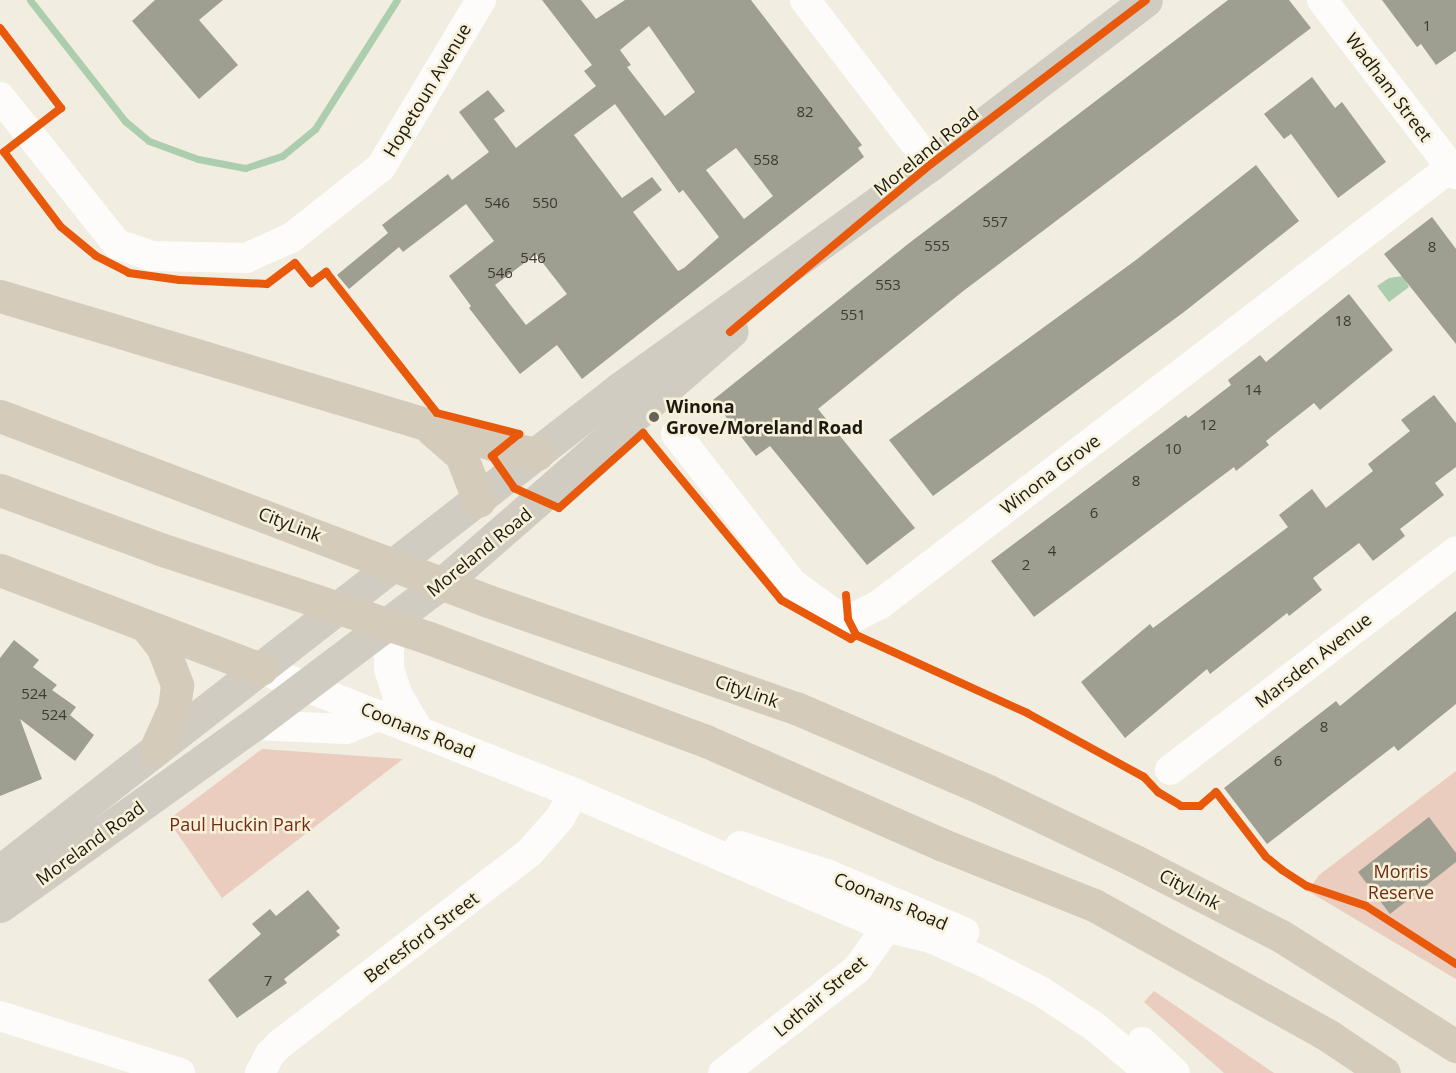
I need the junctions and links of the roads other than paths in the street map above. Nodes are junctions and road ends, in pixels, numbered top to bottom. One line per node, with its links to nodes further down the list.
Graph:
1 (481, 0): 5 (street, Hopetoun Avenue)
2 (805, 0): 6 (street)
3 (1146, 0): 6 (main road, Moreland Road)
4 (1323, 0): 7 (street, Wadham Street)
5 (0, 97)
6 (931, 164): 12 (main road, Moreland Road); 14 (main road, Moreland Road)
7 (1453, 171): 11 (street, Winona Grove)
8 (0, 296): 9 (highway)
9 (388, 412): 12 (highway); 14 (highway)
10 (0, 416): 31 (highway, CityLink)
11 (676, 435)
12 (537, 454): 14 (main road, Moreland Road)
13 (0, 490): 37 (highway)
14 (476, 521): 17 (main road, Moreland Road); 19 (main road, Moreland Road)
15 (1456, 551): 25 (street, Marsden Avenue)
16 (0, 570): 18 (highway)
17 (399, 615): 20 (main road, Moreland Road); 23 (street)
18 (147, 626): 19 (highway); 24 (highway)
19 (273, 660): 20 (street, Coonans Road); 24 (main road, Moreland Road)
20 (319, 676): 21 (street, Coonans Road); 22 (main road, Moreland Road)
21 (380, 715): 22 (street); 23 (street, Coonans Road)
22 (253, 724): 28 (main road, Moreland Road)
23 (419, 731): 26 (street, Coonans Road)
24 (155, 750): 27 (main road, Moreland Road)
25 (1170, 770)
26 (574, 793): 29 (street, Coonans Road); 33 (street, Beresford Street)
27 (0, 871)
28 (0, 906)
29 (896, 916): 34 (street, Lothair Street); 35 (street, Coonans Road); 36 (street, Coonans Road)
30 (0, 1016): 32 (street)
31 (1456, 1046)
32 (180, 1073)
33 (260, 1073)
34 (723, 1073)
35 (1150, 1073)
36 (1175, 1073)
37 (1384, 1073)

